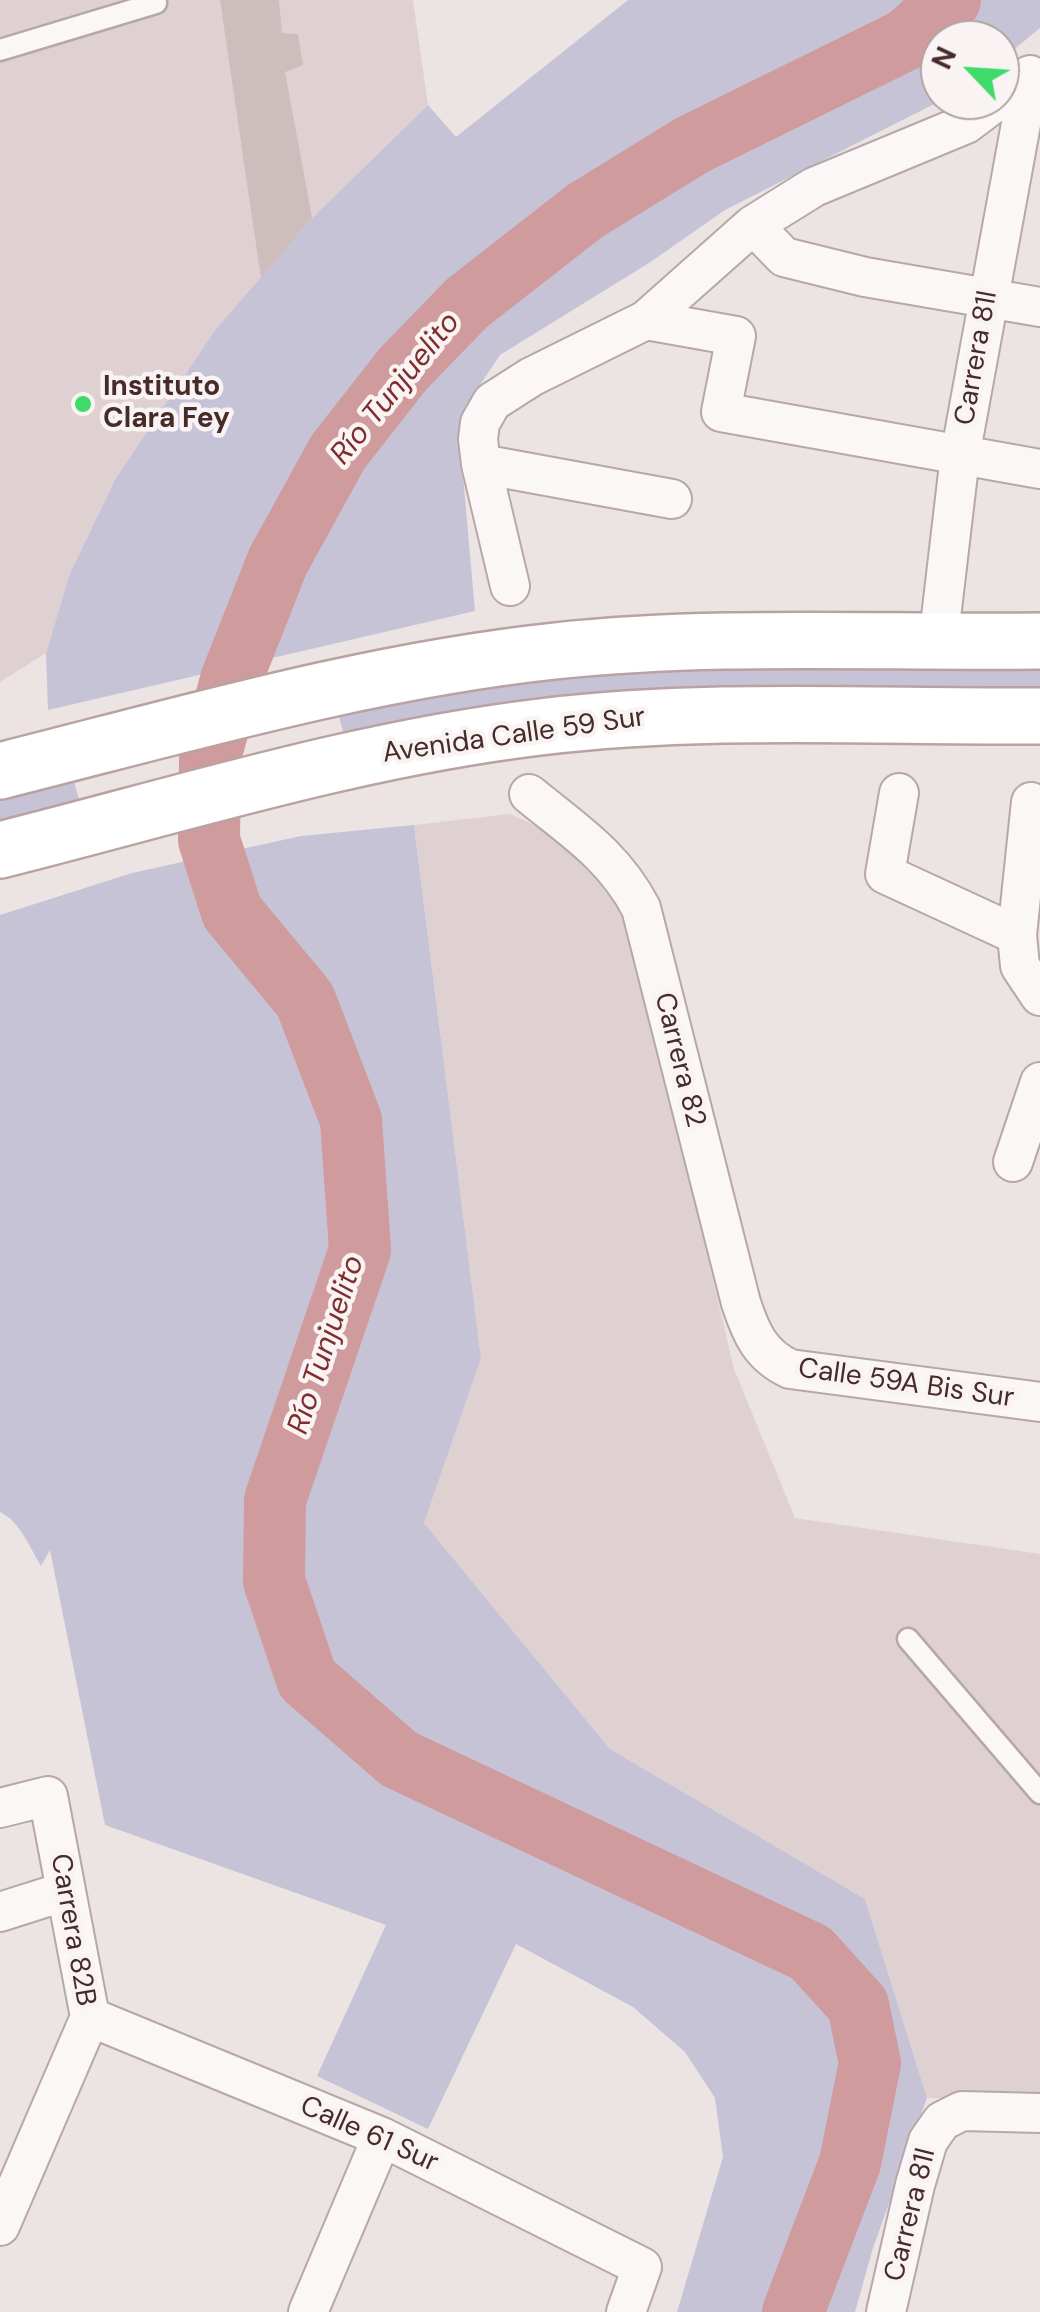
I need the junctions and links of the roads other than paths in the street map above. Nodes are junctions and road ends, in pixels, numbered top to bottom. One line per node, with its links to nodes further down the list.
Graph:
1 (156, 3): 2 (lane)
2 (0, 50)
3 (1035, 69): 6 (street, Carrera 81I)
4 (971, 120): 5 (street)
5 (753, 225): 6 (street); 8 (street)
6 (986, 300): 7 (street); 9 (street, Carrera 81I)
7 (1040, 307)
8 (646, 320): 9 (street); 10 (street)
9 (960, 456): 11 (street); 15 (street, Carrera 81I)
10 (481, 464): 12 (street); 13 (street)
11 (1040, 469)
12 (672, 499)
13 (510, 586)
14 (1040, 636): 15 (main road)
15 (938, 642): 17 (main road)
16 (1040, 716): 21 (main road, Avenida Calle 59 Sur)
17 (0, 771)
18 (899, 793): 22 (street)
19 (529, 794): 26 (street, Carrera 82)
20 (1031, 802): 22 (street)
21 (0, 850)
22 (1017, 935): 23 (street)
23 (1040, 996)
24 (1040, 1082): 25 (street)
25 (1013, 1162)
26 (774, 1361): 27 (street, Calle 59A Bis Sur)
27 (1040, 1402)
28 (908, 1639): 29 (lane)
29 (1040, 1794)
30 (0, 1808): 31 (street, Carrera 82B)
31 (66, 1892): 32 (street); 33 (street, Carrera 82B)
32 (0, 1912)
33 (90, 2017): 35 (street, Calle 61 Sur); 36 (street, Carrera 82B)
34 (1040, 2113): 39 (street, Carrera 81I)
35 (382, 2138): 37 (street); 38 (street, Calle 61 Sur)
36 (0, 2226)
37 (308, 2312)
38 (626, 2312)
39 (886, 2312)

